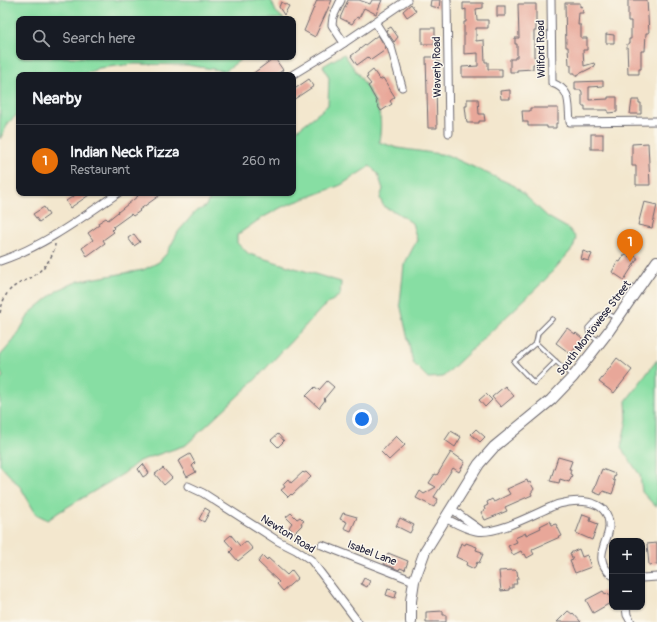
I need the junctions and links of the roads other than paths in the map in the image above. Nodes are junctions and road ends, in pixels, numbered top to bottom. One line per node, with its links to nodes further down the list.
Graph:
1 (341, 0): 6 (street)
2 (407, 0): 5 (street)
3 (447, 0): 10 (street, Waverly Road)
4 (551, 0): 9 (street, Wilford Road)
5 (375, 22): 6 (street); 8 (street)
6 (344, 43): 7 (street)
7 (296, 73)
8 (402, 88)
9 (657, 121)
10 (449, 133)
11 (114, 196): 12 (street)
12 (0, 261)
13 (657, 261): 14 (main road, South Montowese Street)
14 (618, 318): 17 (main road, South Montowese Street); 17 (lane)
15 (552, 319): 16 (lane)
16 (536, 343): 18 (lane); 18 (lane)
17 (600, 343): 19 (main road, South Montowese Street)
18 (556, 361): 19 (lane)
19 (573, 377): 21 (main road, South Montowese Street)
20 (188, 486): 30 (street, Newton Road)
21 (451, 508): 22 (main road, South Montowese Street); 23 (street)
22 (445, 518): 23 (street); 28 (main road, South Montowese Street)
23 (482, 531): 25 (street)
24 (322, 545): 28 (street, Isabel Lane)
25 (609, 572)
26 (657, 577): 27 (street)
27 (645, 578)
28 (414, 581): 31 (main road, South Montowese Street)
29 (626, 610): 32 (street)
30 (358, 622)
31 (411, 622)
32 (631, 622)

